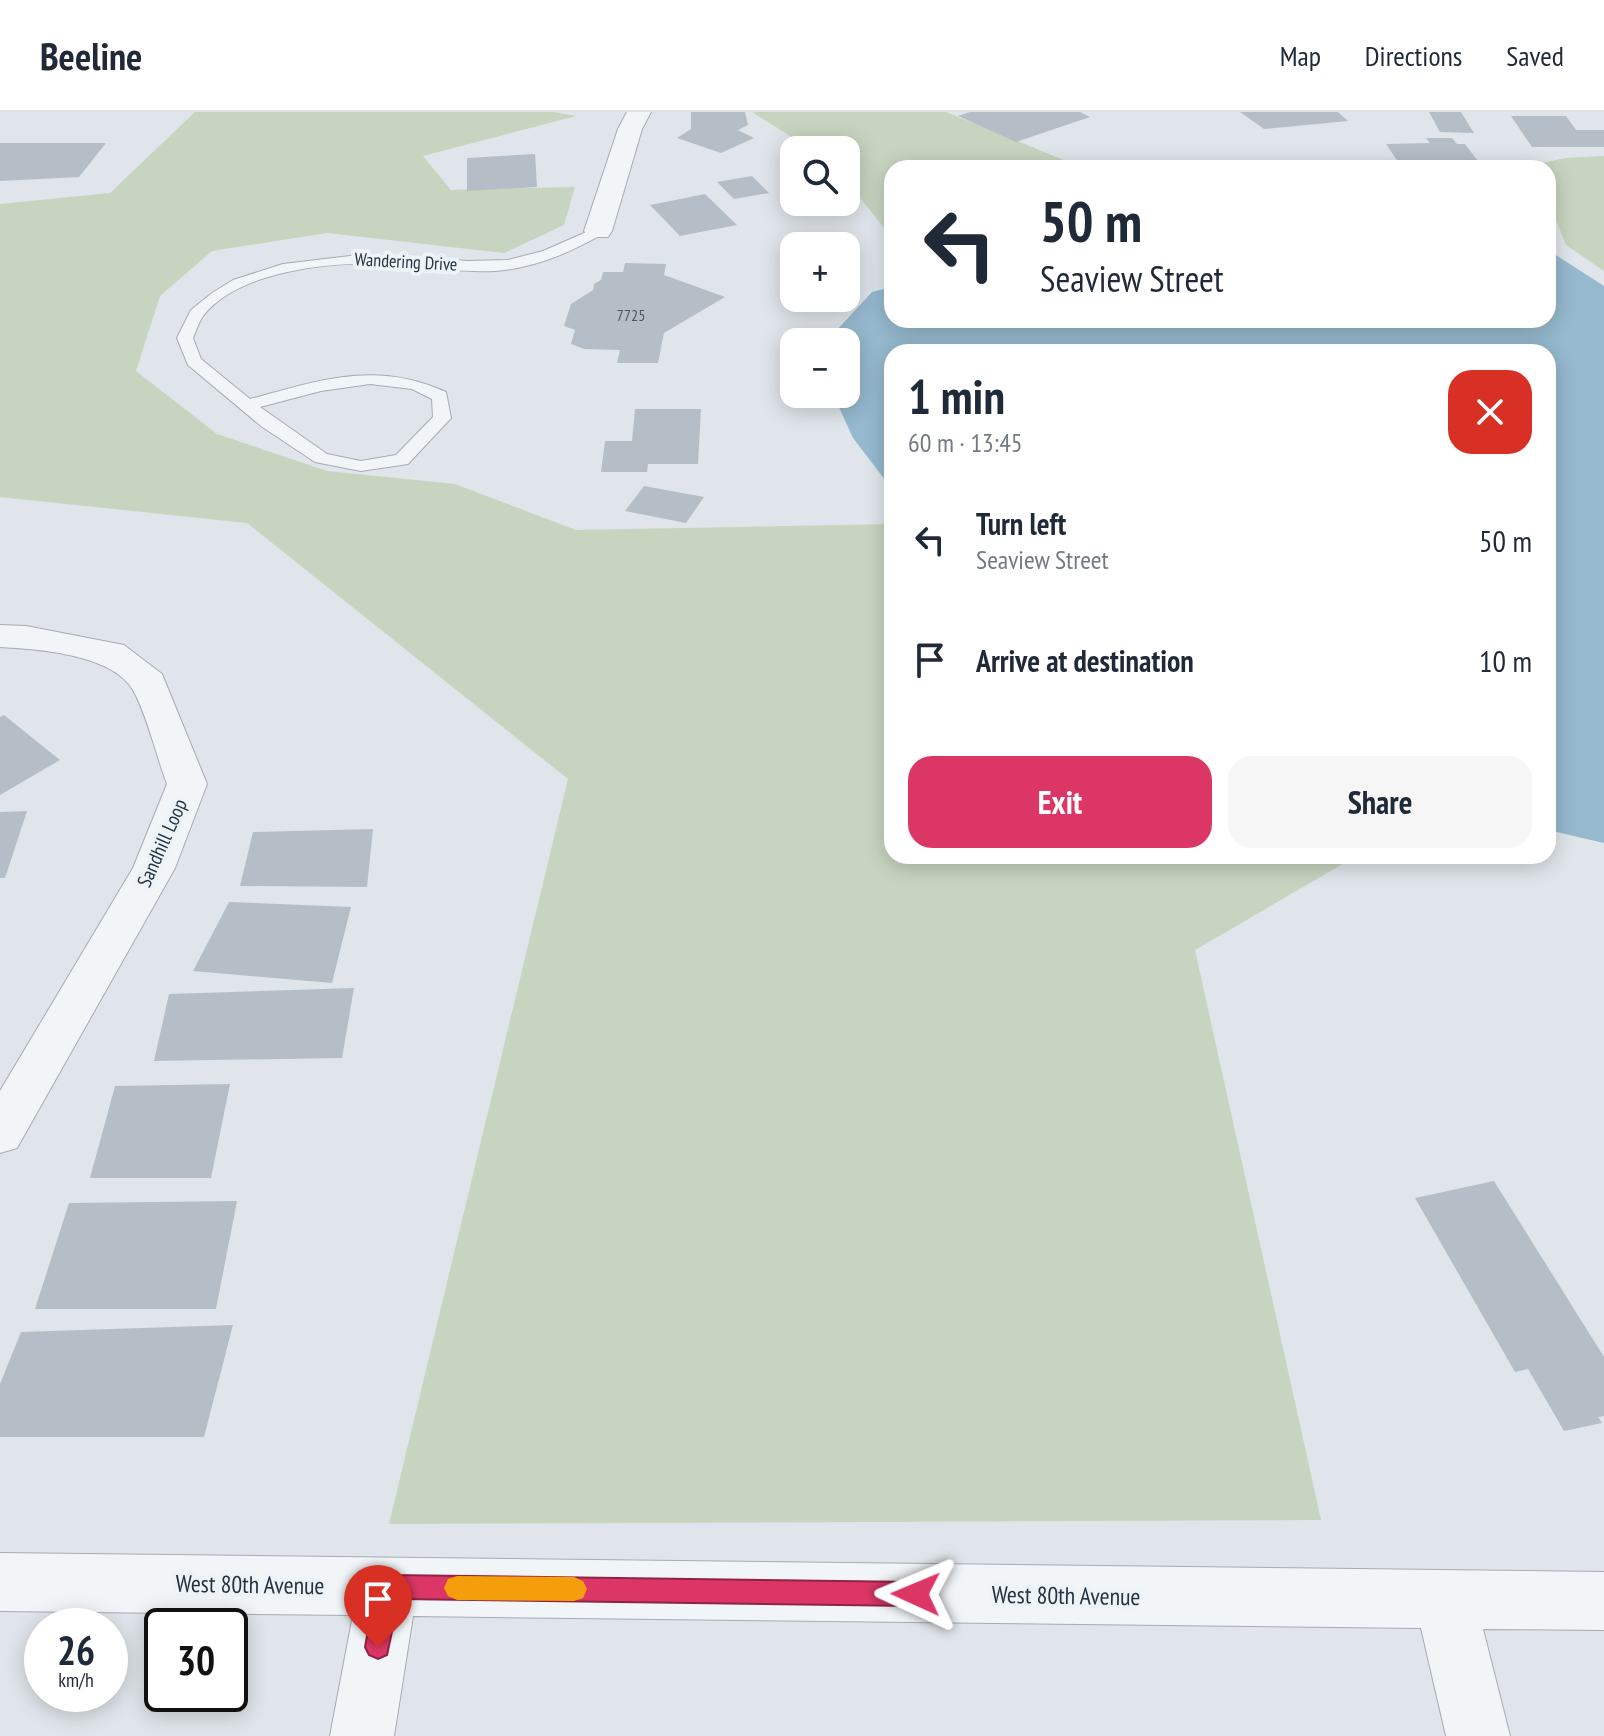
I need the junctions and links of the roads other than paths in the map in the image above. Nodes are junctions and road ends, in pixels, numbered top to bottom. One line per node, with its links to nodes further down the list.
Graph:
1 (639, 112): 2 (street, Wandering Drive)
2 (598, 231): 3 (lane, Wandering Drive)
3 (249, 405): 3 (lane, Wandering Drive)
4 (0, 636): 5 (street, Sandhill Loop)
5 (0, 1134)
6 (0, 1582): 7 (street, West 80th Avenue)
7 (388, 1587): 8 (street, West 80th Avenue); 10 (street)
8 (1445, 1600): 9 (street, West 80th Avenue); 11 (street)
9 (1604, 1601)
10 (362, 1736)
11 (1478, 1736)

